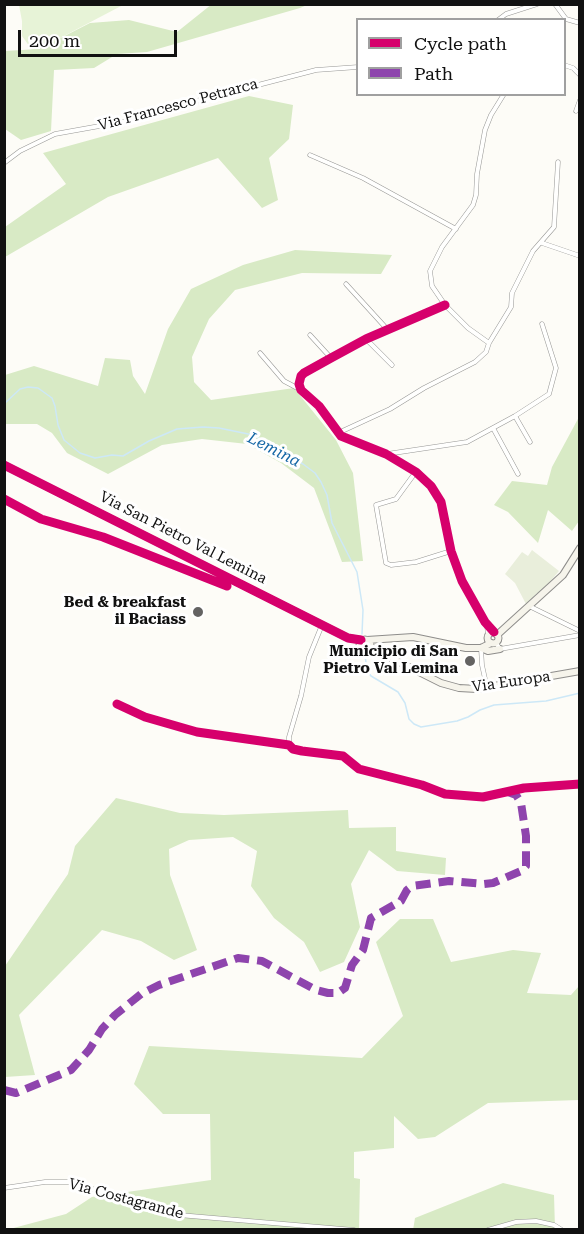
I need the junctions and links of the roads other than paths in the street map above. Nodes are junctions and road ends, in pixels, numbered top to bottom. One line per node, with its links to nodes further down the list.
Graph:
1 (537, 4): 3 (street)
2 (555, 4): 4 (street)
3 (501, 18)
4 (565, 18)
5 (566, 66): 7 (street)
6 (356, 67): 13 (street, Via Francesco Petrarca)
7 (579, 75)
8 (503, 96): 14 (street)
9 (579, 100): 10 (street)
10 (576, 111)
11 (310, 155): 14 (street)
12 (558, 162): 15 (street)
13 (4, 163)
14 (456, 230): 18 (street)
15 (542, 243): 16 (street); 23 (street)
16 (579, 256)
17 (346, 284): 20 (street)
18 (445, 305): 20 (street); 23 (street)
19 (542, 324): 28 (street)
20 (387, 329): 22 (street)
21 (310, 335): 25 (street)
22 (366, 339): 25 (street); 26 (street)
23 (489, 343): 30 (street)
24 (260, 353): 27 (street)
25 (331, 358): 27 (street)
26 (392, 365)
27 (301, 390): 30 (street)
28 (515, 416): 29 (street); 31 (street)
29 (493, 428): 32 (street); 35 (street)
30 (338, 433): 32 (street)
31 (530, 442)
32 (386, 454): 34 (street)
33 (4, 465): 39 (street, Via San Pietro Val Lemina)
34 (416, 472): 37 (street); 37 (street)
35 (518, 474)
36 (579, 548): 38 (street)
37 (451, 551): 41 (street)
38 (529, 606): 40 (street); 41 (street)
39 (322, 625): 42 (street, Via San Pietro Val Lemina); 48 (street)
40 (579, 633): 44 (street)
41 (492, 638): 43 (street); 44 (street)
42 (366, 644): 43 (street); 46 (street, Via Europa)
43 (477, 648): 44 (street); 46 (street)
44 (503, 649)
45 (579, 671): 46 (street, Via Europa)
46 (487, 687)
47 (117, 704): 48 (street)
48 (289, 745): 49 (street)
49 (579, 784)
50 (4, 1188): 51 (street, Via Costagrande)
51 (354, 1230)
52 (488, 1230): 53 (street)
53 (562, 1230)

